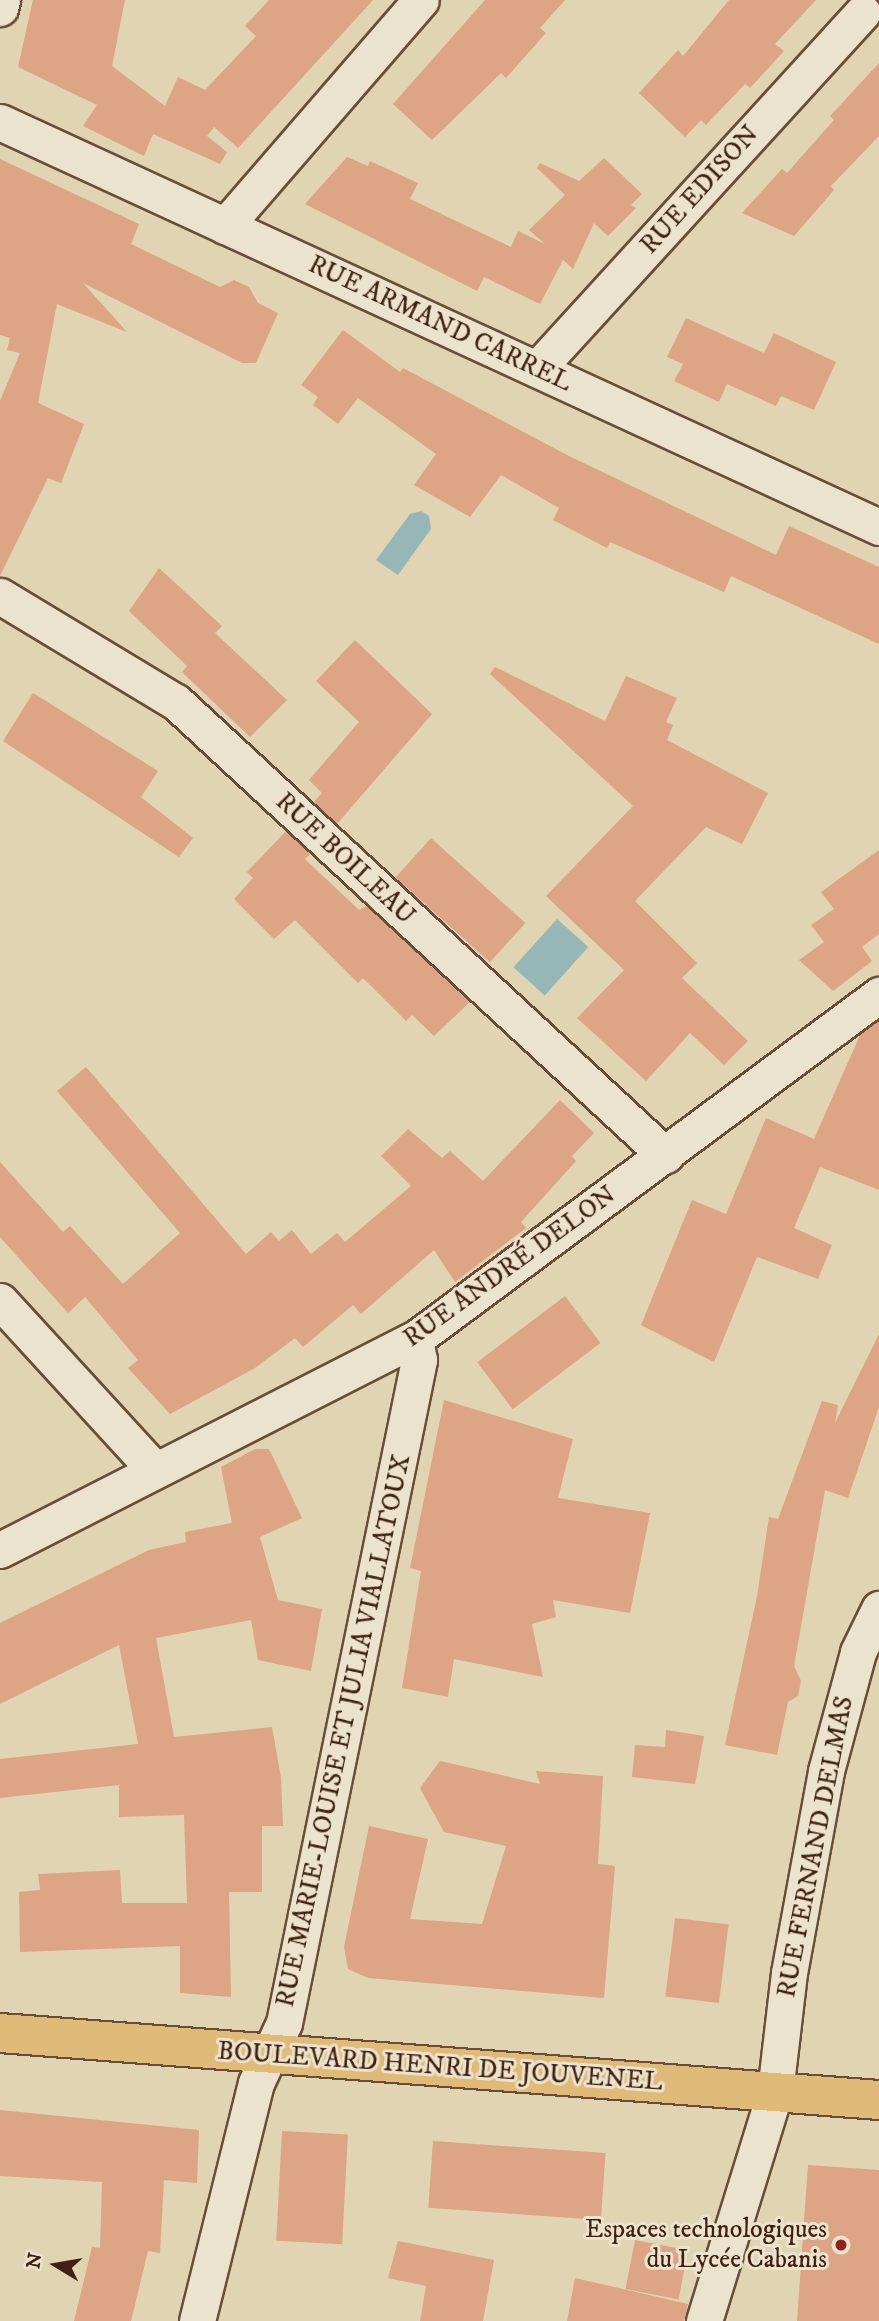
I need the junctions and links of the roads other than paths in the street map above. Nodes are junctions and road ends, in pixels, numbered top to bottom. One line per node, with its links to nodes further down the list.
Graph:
1 (2, 0): 3 (street)
2 (421, 0): 6 (street)
3 (0, 8)
4 (863, 12): 7 (street, RUE EDISON)
5 (0, 122): 6 (street, RUE ARMAND CARREL)
6 (225, 226): 7 (street, RUE ARMAND CARREL)
7 (537, 369): 8 (street, RUE ARMAND CARREL)
8 (879, 527)
9 (0, 596): 11 (street, RUE BOILEAU)
10 (879, 996): 11 (street, RUE ANDRÉ DELON)
11 (665, 1155): 13 (street, RUE ANDRÉ DELON)
12 (0, 1301): 14 (street)
13 (415, 1339): 14 (street, RUE ANDRÉ DELON); 18 (street, RUE MARIE-LOUISE ET JULIA VIALLATOUX)
14 (154, 1469): 15 (street, RUE ANDRÉ DELON)
15 (0, 1550)
16 (879, 1609): 19 (street, RUE FERNAND DELMAS)
17 (0, 2034): 18 (main road, BOULEVARD HENRI DE JOUVENEL)
18 (270, 2054): 19 (main road, BOULEVARD HENRI DE JOUVENEL); 21 (street, RUE MARIE-LOUISE ET JULIA VIALLATOUX)
19 (775, 2092): 20 (main road, BOULEVARD HENRI DE JOUVENEL); 22 (street, RUE FERNAND DELMAS)
20 (879, 2100)
21 (197, 2321)
22 (704, 2321)

